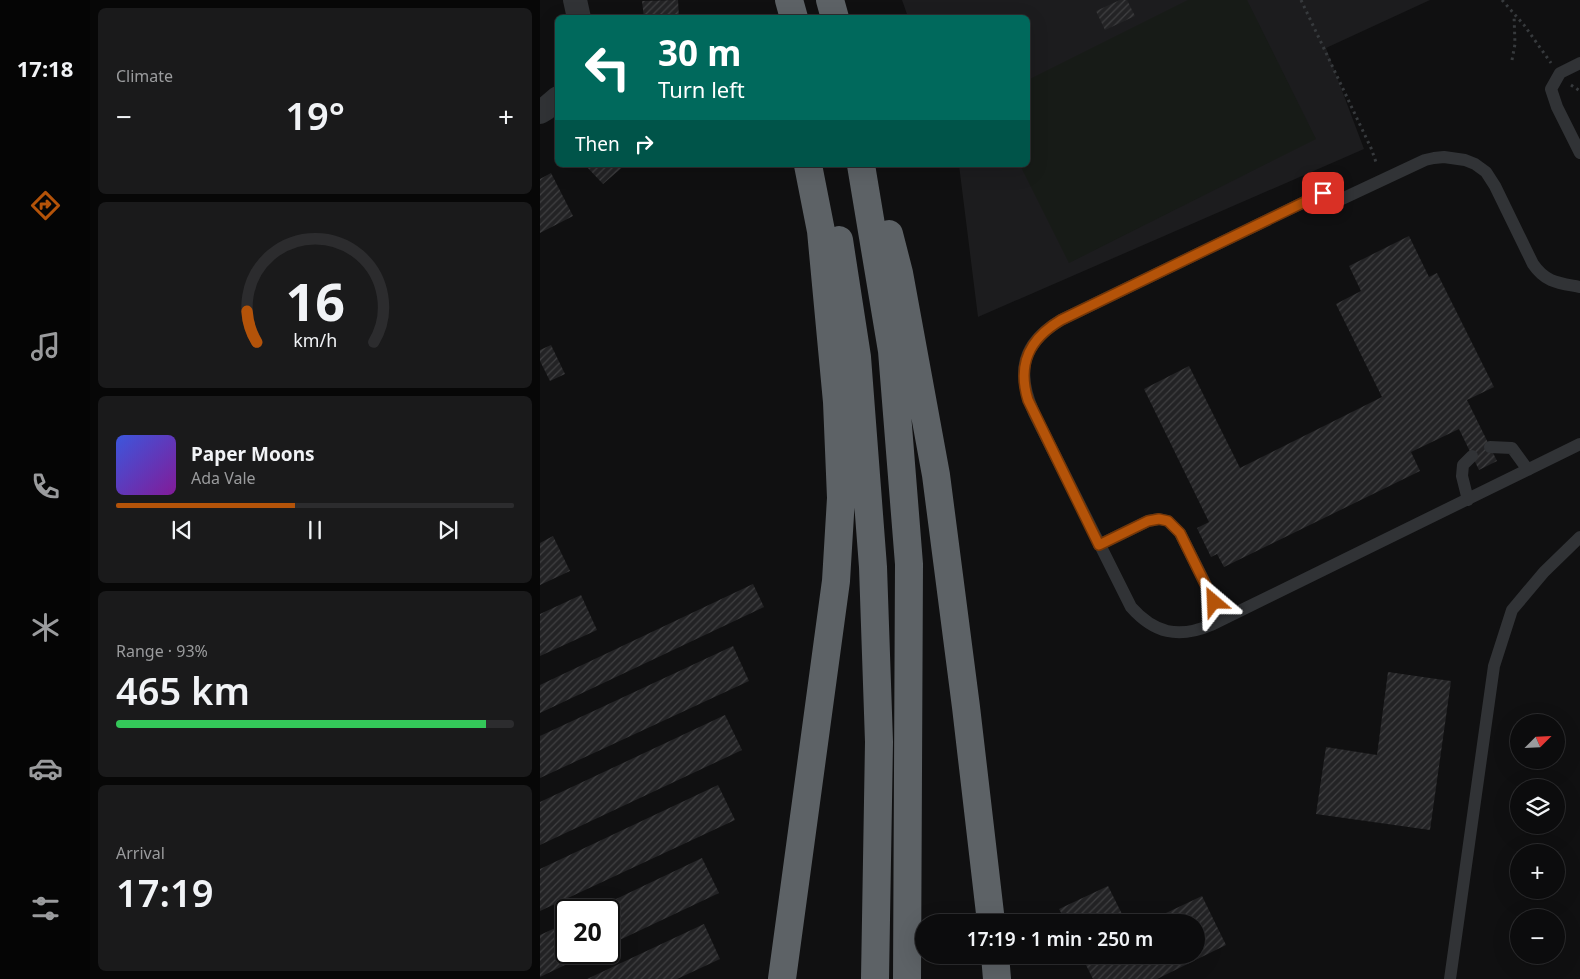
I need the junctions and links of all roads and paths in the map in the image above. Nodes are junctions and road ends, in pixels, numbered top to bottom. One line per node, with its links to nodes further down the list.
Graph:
1 (575, 0): 7 (street)
2 (774, 0): 8 (highway)
3 (789, 0): 9 (highway)
4 (828, 0): 10 (highway); 11 (highway)
5 (1301, 0): 25 (path)
6 (1502, 0): 12 (path)
7 (578, 15)
8 (777, 15)
9 (793, 15)
10 (830, 15)
11 (834, 15)
12 (1514, 15): 13 (path); 15 (path)
13 (1512, 60)
14 (1580, 63): 20 (lane)
15 (1554, 66)
16 (1568, 83): 17 (path)
17 (1580, 91)
18 (555, 101): 19 (street)
19 (540, 112)
20 (1580, 153)
21 (808, 167): 38 (highway)
22 (826, 167): 39 (highway)
23 (861, 167): 40 (highway)
24 (873, 167): 36 (highway)
25 (1382, 180): 26 (lane); 34 (lane)
26 (1580, 287): 27 (lane)
27 (1580, 296)
28 (1580, 444): 31 (lane)
29 (1490, 447): 31 (lane)
30 (1472, 456): 32 (lane)
31 (1528, 470): 32 (lane)
32 (1468, 500): 35 (lane)
33 (1580, 537): 42 (lane)
34 (1099, 545): 35 (lane); 35 (lane)
35 (1223, 619)
36 (990, 914)
37 (996, 964): 41 (highway)
38 (782, 979)
39 (874, 979)
40 (907, 979)
41 (997, 979)
42 (1450, 979)

